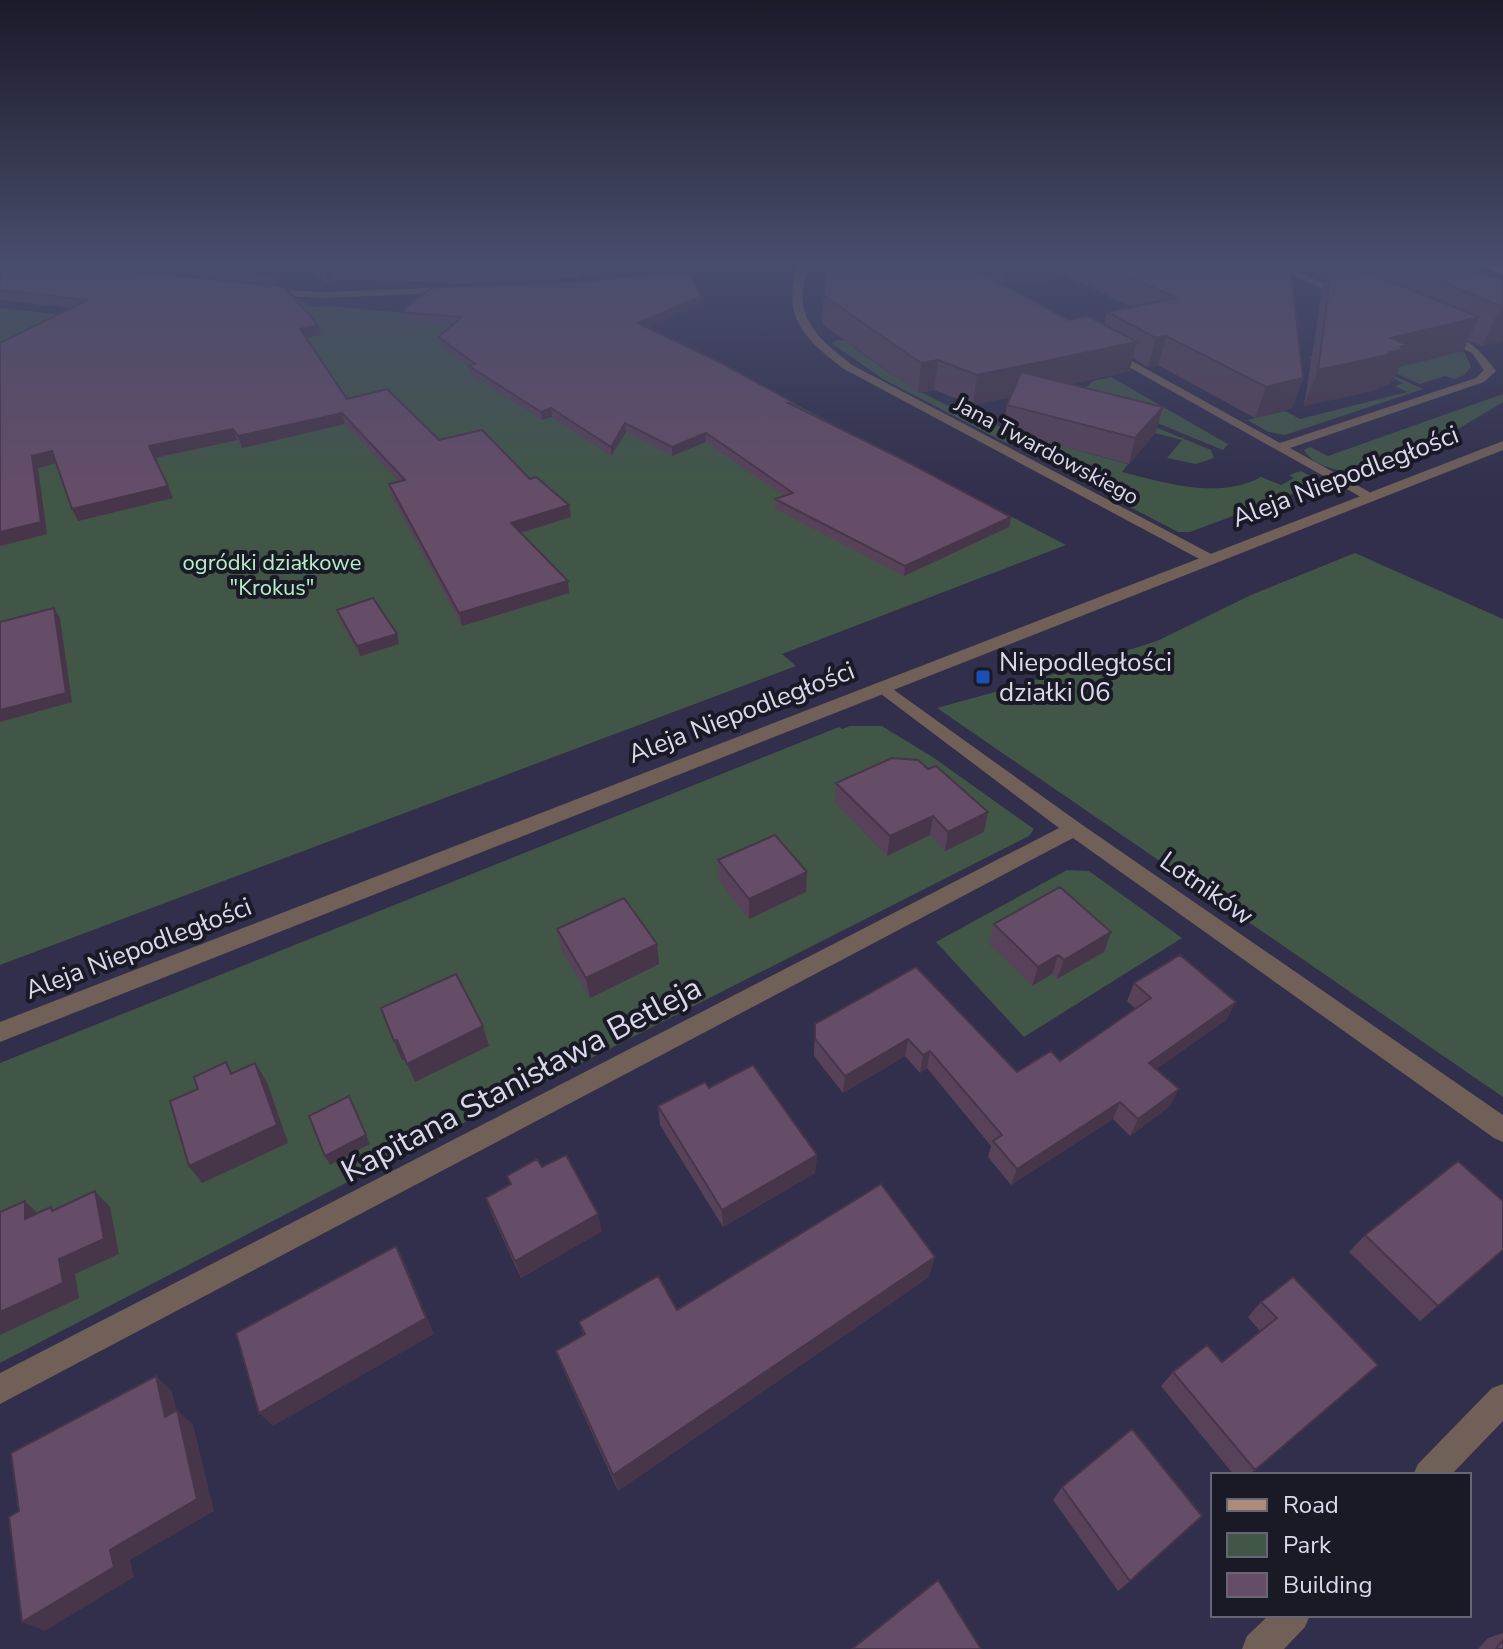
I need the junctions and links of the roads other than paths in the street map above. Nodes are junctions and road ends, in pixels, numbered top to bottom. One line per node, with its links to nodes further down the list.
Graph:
1 (818, 342): 7 (street, Jana Twardowskiego)
2 (1456, 342): 5 (street)
3 (1096, 345): 5 (street)
4 (1503, 445): 6 (street, Aleja Niepodległości)
5 (1278, 448): 6 (street)
6 (1368, 497): 7 (street, Aleja Niepodległości)
7 (1210, 559): 8 (street, Aleja Niepodległości)
8 (883, 687): 9 (street, Lotników); 10 (street, Aleja Niepodległości)
9 (1074, 829): 11 (street, Lotników); 12 (street, Kapitana Stanisława Betleja)
10 (0, 1032)
11 (1503, 1130)
12 (0, 1389)
13 (1503, 1399): 14 (street)
14 (1431, 1473)
15 (1291, 1617): 16 (street)
16 (1260, 1649)

